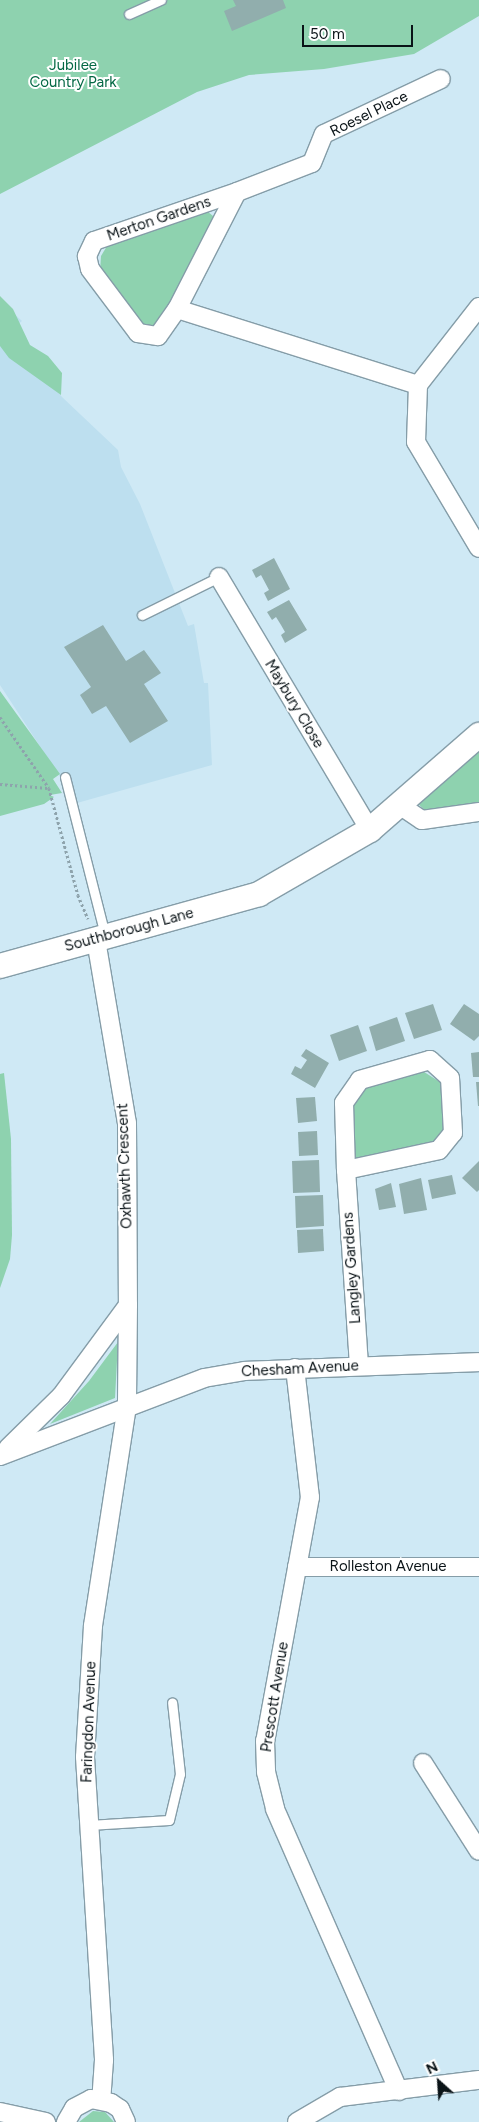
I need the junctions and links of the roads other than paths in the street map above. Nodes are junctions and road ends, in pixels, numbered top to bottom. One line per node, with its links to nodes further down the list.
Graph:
1 (161, 0): 2 (lane)
2 (129, 14)
3 (440, 80): 4 (street, Roesel Place)
4 (312, 163): 5 (street, Merton Gardens)
5 (237, 192): 7 (street, Merton Gardens); 7 (street, Merton Gardens)
6 (479, 307): 8 (street)
7 (177, 310): 8 (street)
8 (418, 385): 9 (street)
9 (479, 548)
10 (219, 577): 11 (lane); 16 (street, Maybury Close)
11 (142, 615)
12 (479, 735): 14 (street, Southborough Lane)
13 (65, 777): 17 (lane)
14 (401, 806): 15 (street); 16 (street, Southborough Lane)
15 (479, 812)
16 (370, 830): 17 (street, Southborough Lane)
17 (101, 938): 18 (street, Southborough Lane); 20 (street, Oxhawth Crescent)
18 (0, 966)
19 (346, 1170): 19 (street, Langley Gardens); 22 (street, Langley Gardens)
20 (128, 1304): 24 (street, Oxhawth Crescent); 25 (street)
21 (479, 1362): 22 (street, Chesham Avenue)
22 (359, 1365): 23 (street, Chesham Avenue)
23 (295, 1368): 24 (street, Chesham Avenue); 26 (street, Prescott Avenue)
24 (127, 1406): 25 (street); 30 (street, Faringdon Avenue)
25 (0, 1455)
26 (297, 1567): 27 (street, Rolleston Avenue); 33 (street, Prescott Avenue)
27 (479, 1567)
28 (172, 1702): 30 (lane)
29 (423, 1763): 31 (street)
30 (89, 1825): 34 (street, Faringdon Avenue)
31 (479, 1851)
32 (479, 2080): 33 (street)
33 (399, 2091): 36 (street)
34 (101, 2100): 38 (street); 39 (street)
35 (0, 2112): 37 (street)
36 (302, 2118)
37 (46, 2122)
38 (66, 2122)
39 (126, 2122)

